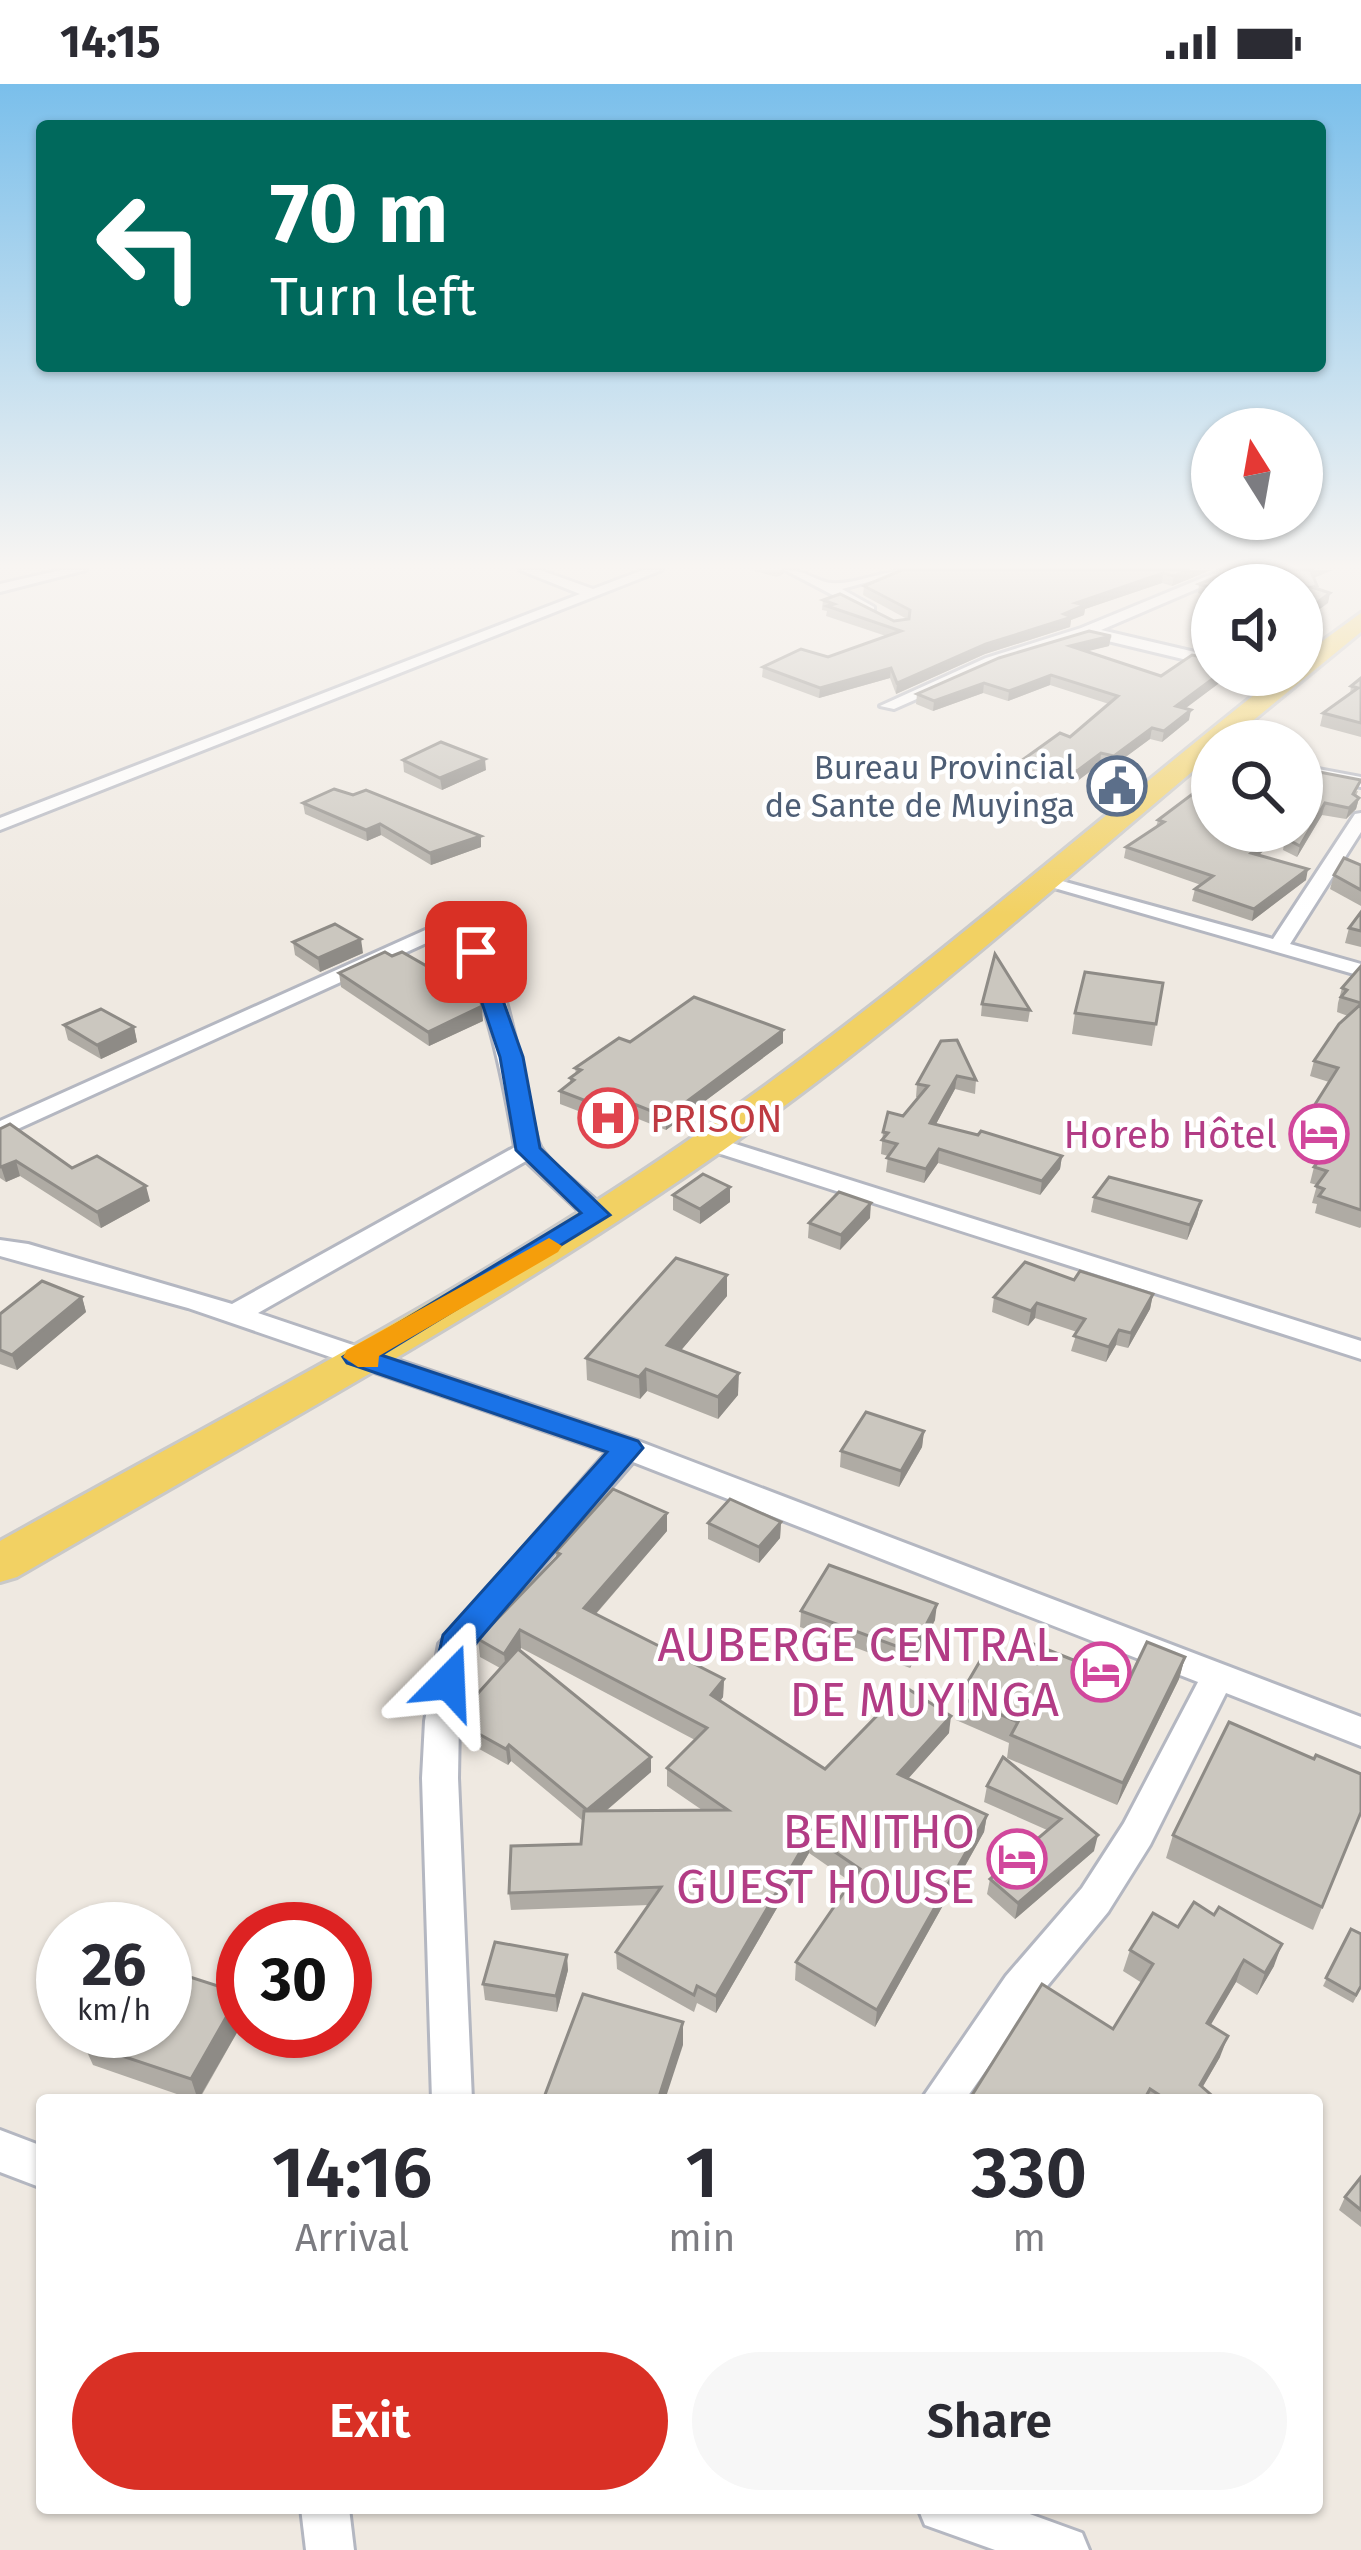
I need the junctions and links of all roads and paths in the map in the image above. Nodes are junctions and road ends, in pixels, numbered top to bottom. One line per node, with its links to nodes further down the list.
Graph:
1 (355, 685): 10 (street)
2 (936, 685): 4 (street)
3 (1265, 696): 5 (main road)
4 (888, 706)
5 (1240, 720)
6 (1191, 764): 11 (main road)
7 (1323, 775): 8 (street)
8 (1361, 782)
9 (1361, 818): 12 (street)
10 (0, 824)
11 (1040, 881): 12 (street); 15 (main road)
12 (1278, 947): 13 (street)
13 (1361, 970)
14 (0, 1130): 16 (street)
15 (710, 1142): 17 (main road); 20 (street)
16 (528, 1150): 17 (street); 19 (street)
17 (598, 1215): 21 (main road)
18 (0, 1248): 19 (street)
19 (237, 1313): 21 (street)
20 (1359, 1345)
21 (357, 1357): 22 (street); 23 (main road)
22 (628, 1448): 24 (street); 26 (street)
23 (0, 1564)
24 (1218, 1676): 25 (street); 27 (street)
25 (1361, 1732)
26 (452, 2094)
27 (945, 2094)
28 (0, 2151): 29 (street)
29 (36, 2165)
30 (326, 2514): 32 (street)
31 (959, 2514): 33 (street)
32 (330, 2550)
33 (1064, 2550)

